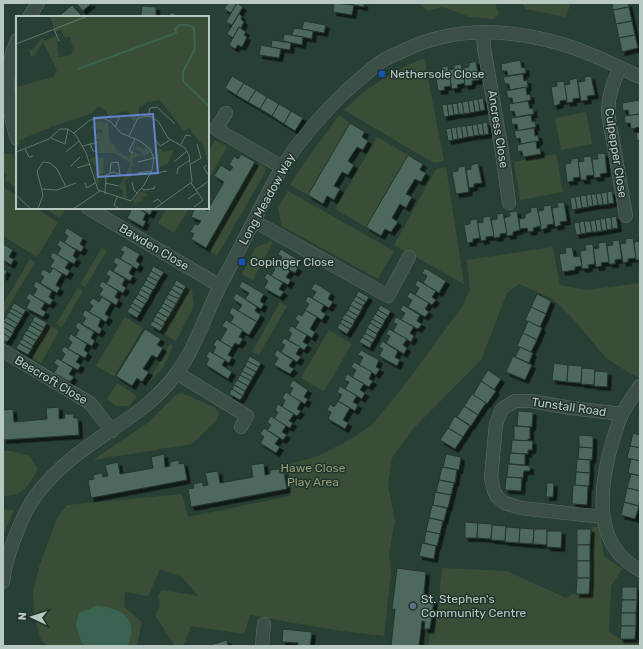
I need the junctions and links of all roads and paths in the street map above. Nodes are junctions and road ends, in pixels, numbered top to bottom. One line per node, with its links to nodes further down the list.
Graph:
1 (38, 3): 2 (street)
2 (31, 16)
3 (483, 32): 6 (street, Long Meadow Way); 10 (street, Long Meadow Way); 11 (street, Ancress Close)
4 (16, 42): 5 (street)
5 (7, 63): 9 (street)
6 (620, 68): 7 (street, Long Meadow Way); 13 (street, Culpepper Close)
7 (640, 77)
8 (226, 113): 10 (street)
9 (16, 136)
10 (282, 167): 14 (street, Long Meadow Way)
11 (509, 203)
12 (90, 209): 16 (street, Bawden Close)
13 (626, 216)
14 (254, 221): 15 (street); 16 (street, Long Meadow Way)
15 (409, 257)
16 (220, 286): 18 (street, Long Meadow Way)
17 (3, 350): 22 (street, Beecroft Close)
18 (177, 373): 21 (street); 22 (street, Long Meadow Way)
19 (640, 386): 20 (street)
20 (622, 414): 23 (street); 23 (street, Tunstall Road)
21 (241, 427)
22 (112, 431): 25 (street, Long Meadow Way)
23 (603, 517): 24 (street)
24 (640, 570)
25 (3, 582)

